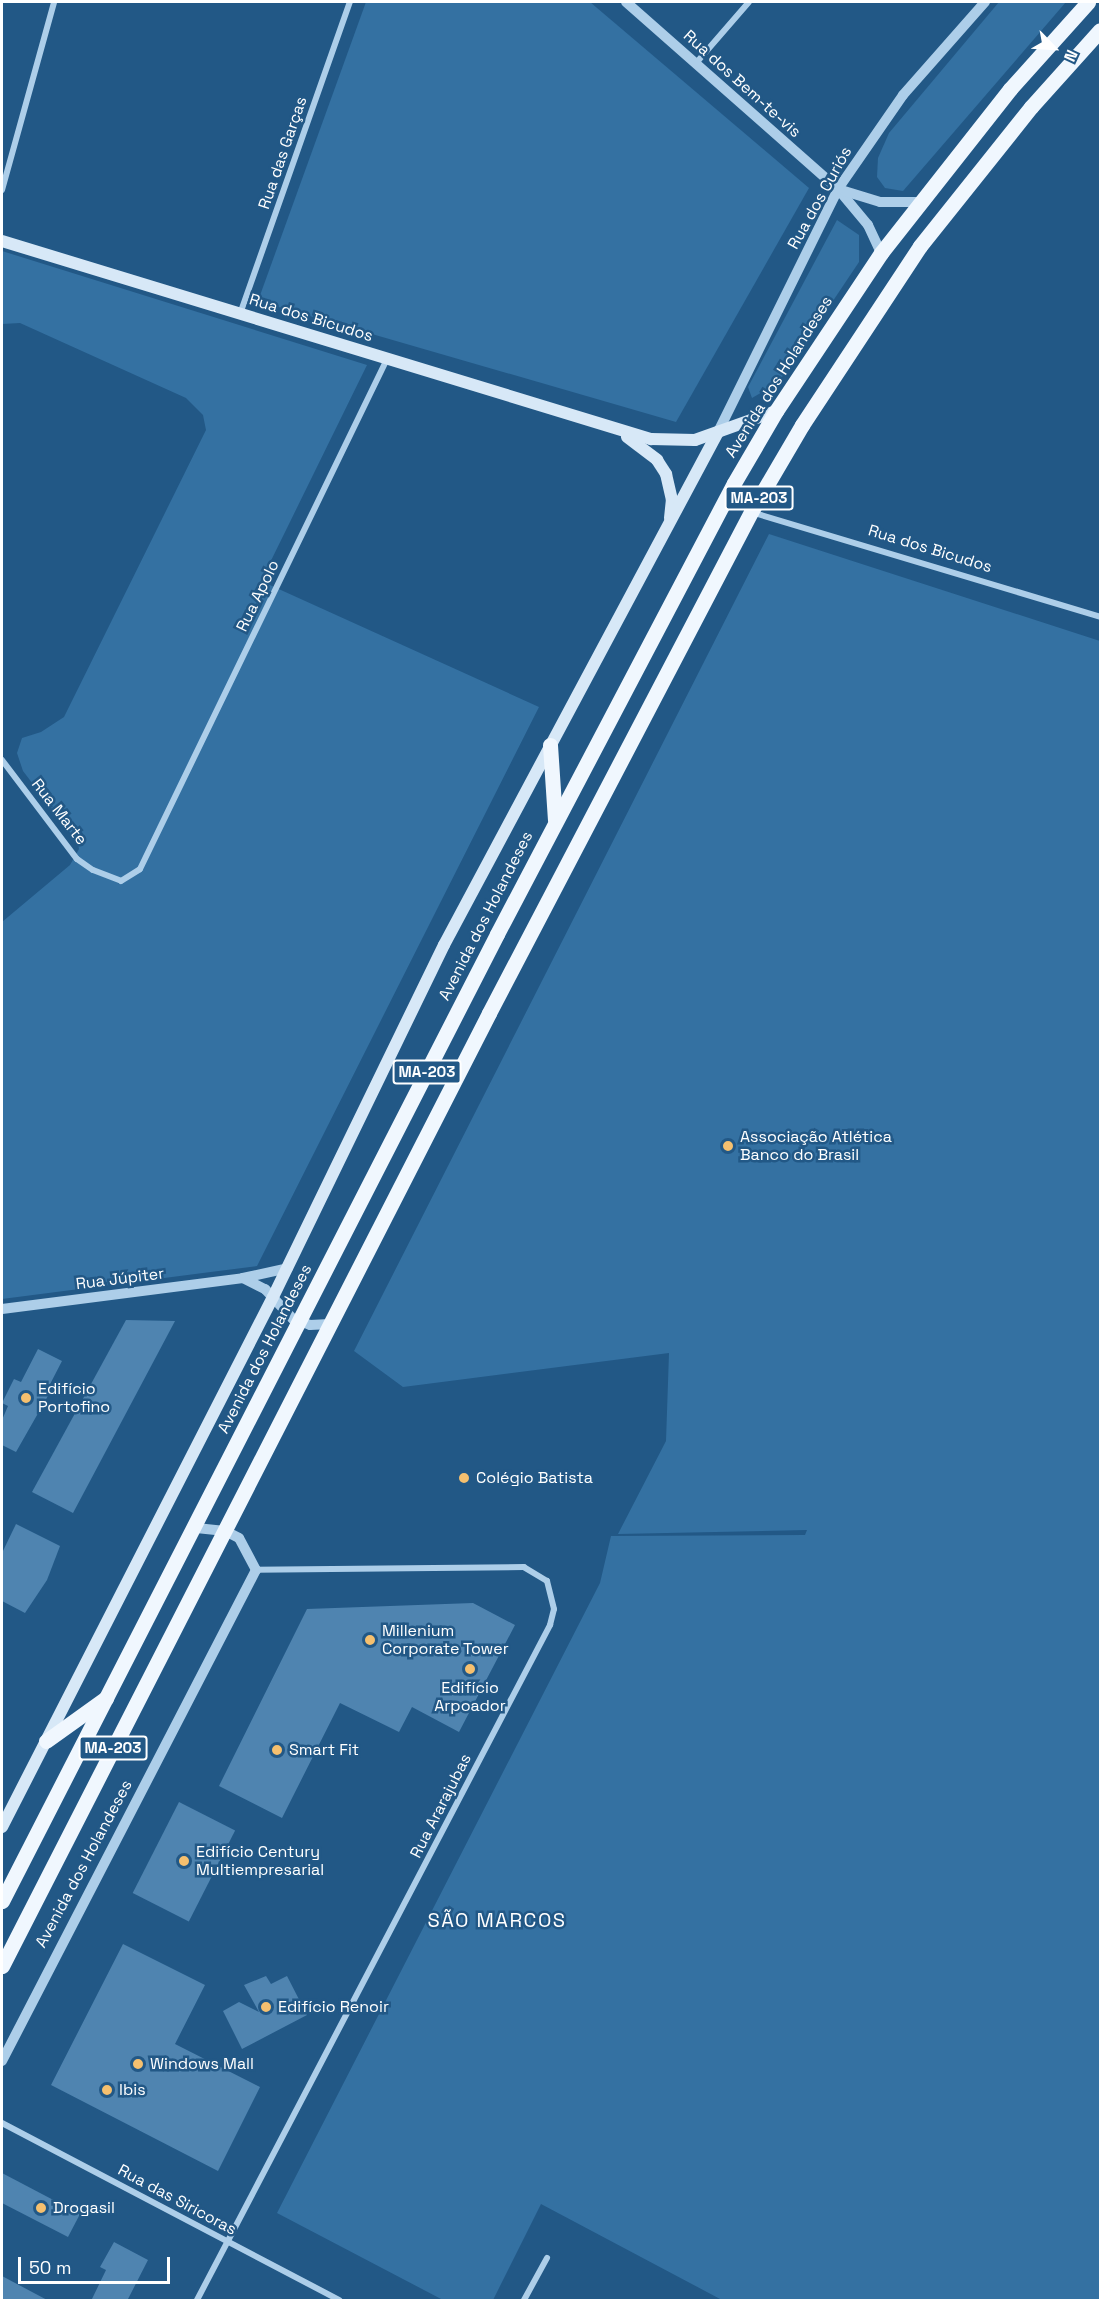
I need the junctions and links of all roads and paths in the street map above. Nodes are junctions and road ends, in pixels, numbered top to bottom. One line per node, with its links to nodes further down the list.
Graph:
1 (54, 2): 10 (street)
2 (350, 2): 14 (street, Rua das Garças)
3 (626, 2): 8 (street, Rua dos Bem-te-vis)
4 (749, 2): 8 (street)
5 (985, 2): 9 (street, Rua dos Curiós)
6 (1088, 2): 11 (main road, Avenida dos Holandeses / MA-203)
7 (1101, 30): 19 (main road, Avenida dos Holandeses / MA-203)
8 (697, 62): 9 (street, Rua dos Bem-te-vis)
9 (838, 189): 11 (street, Rua dos Bem-te-vis); 13 (street, Rua dos Bem-te-vis); 18 (street, Rua dos Curiós)
10 (2, 190)
11 (919, 202): 13 (main road, Avenida dos Holandeses / MA-203)
12 (2, 241): 14 (main road, Rua dos Bicudos)
13 (881, 253): 16 (main road, Avenida dos Holandeses / MA-203)
14 (240, 314): 15 (main road, Rua dos Bicudos)
15 (387, 358): 17 (main road, Rua dos Bicudos); 25 (street, Rua Apolo)
16 (776, 411): 18 (main road, Rua dos Bicudos); 24 (main road, Avenida dos Holandeses / MA-203)
17 (611, 426): 18 (main road, Rua dos Bicudos); 20 (main road, Rua dos Bicudos)
18 (718, 432): 20 (main road, Avenida dos Holandeses)
19 (751, 512): 21 (street, Rua dos Bicudos); 31 (main road, Avenida dos Holandeses / MA-203)
20 (669, 525): 22 (main road, Avenida dos Holandeses)
21 (1101, 617)
22 (550, 745): 24 (main road); 26 (main road, Avenida dos Holandeses)
23 (2, 760): 25 (street, Rua Marte)
24 (555, 822): 30 (main road, Avenida dos Holandeses / MA-203)
25 (153, 845)
26 (288, 1268): 27 (street, Rua Júpiter); 28 (main road, Avenida dos Holandeses)
27 (243, 1278): 28 (street); 29 (street, Rua Júpiter)
28 (273, 1297): 30 (street); 36 (main road, Avenida dos Holandeses)
29 (2, 1309)
30 (299, 1322): 31 (street); 32 (main road, Avenida dos Holandeses / MA-203)
31 (330, 1324): 33 (main road, Avenida dos Holandeses / MA-203)
32 (194, 1528): 33 (street); 35 (main road, Avenida dos Holandeses / MA-203)
33 (225, 1531): 34 (street); 39 (main road, Avenida dos Holandeses / MA-203)
34 (256, 1570): 40 (street, Avenida dos Holandeses); 42 (street, Rua Ararajubas)
35 (106, 1698): 36 (main road); 38 (main road, Avenida dos Holandeses / MA-203)
36 (46, 1741): 37 (main road, Avenida dos Holandeses)
37 (2, 1827)
38 (2, 1901)
39 (2, 1966)
40 (2, 2061)
41 (2, 2123): 42 (street, Rua das Siricoras)
42 (228, 2242): 44 (street, Rua Ararajubas); 45 (street, Rua das Siricoras)
43 (547, 2258): 46 (street)
44 (197, 2301)
45 (339, 2301)
46 (524, 2301)

